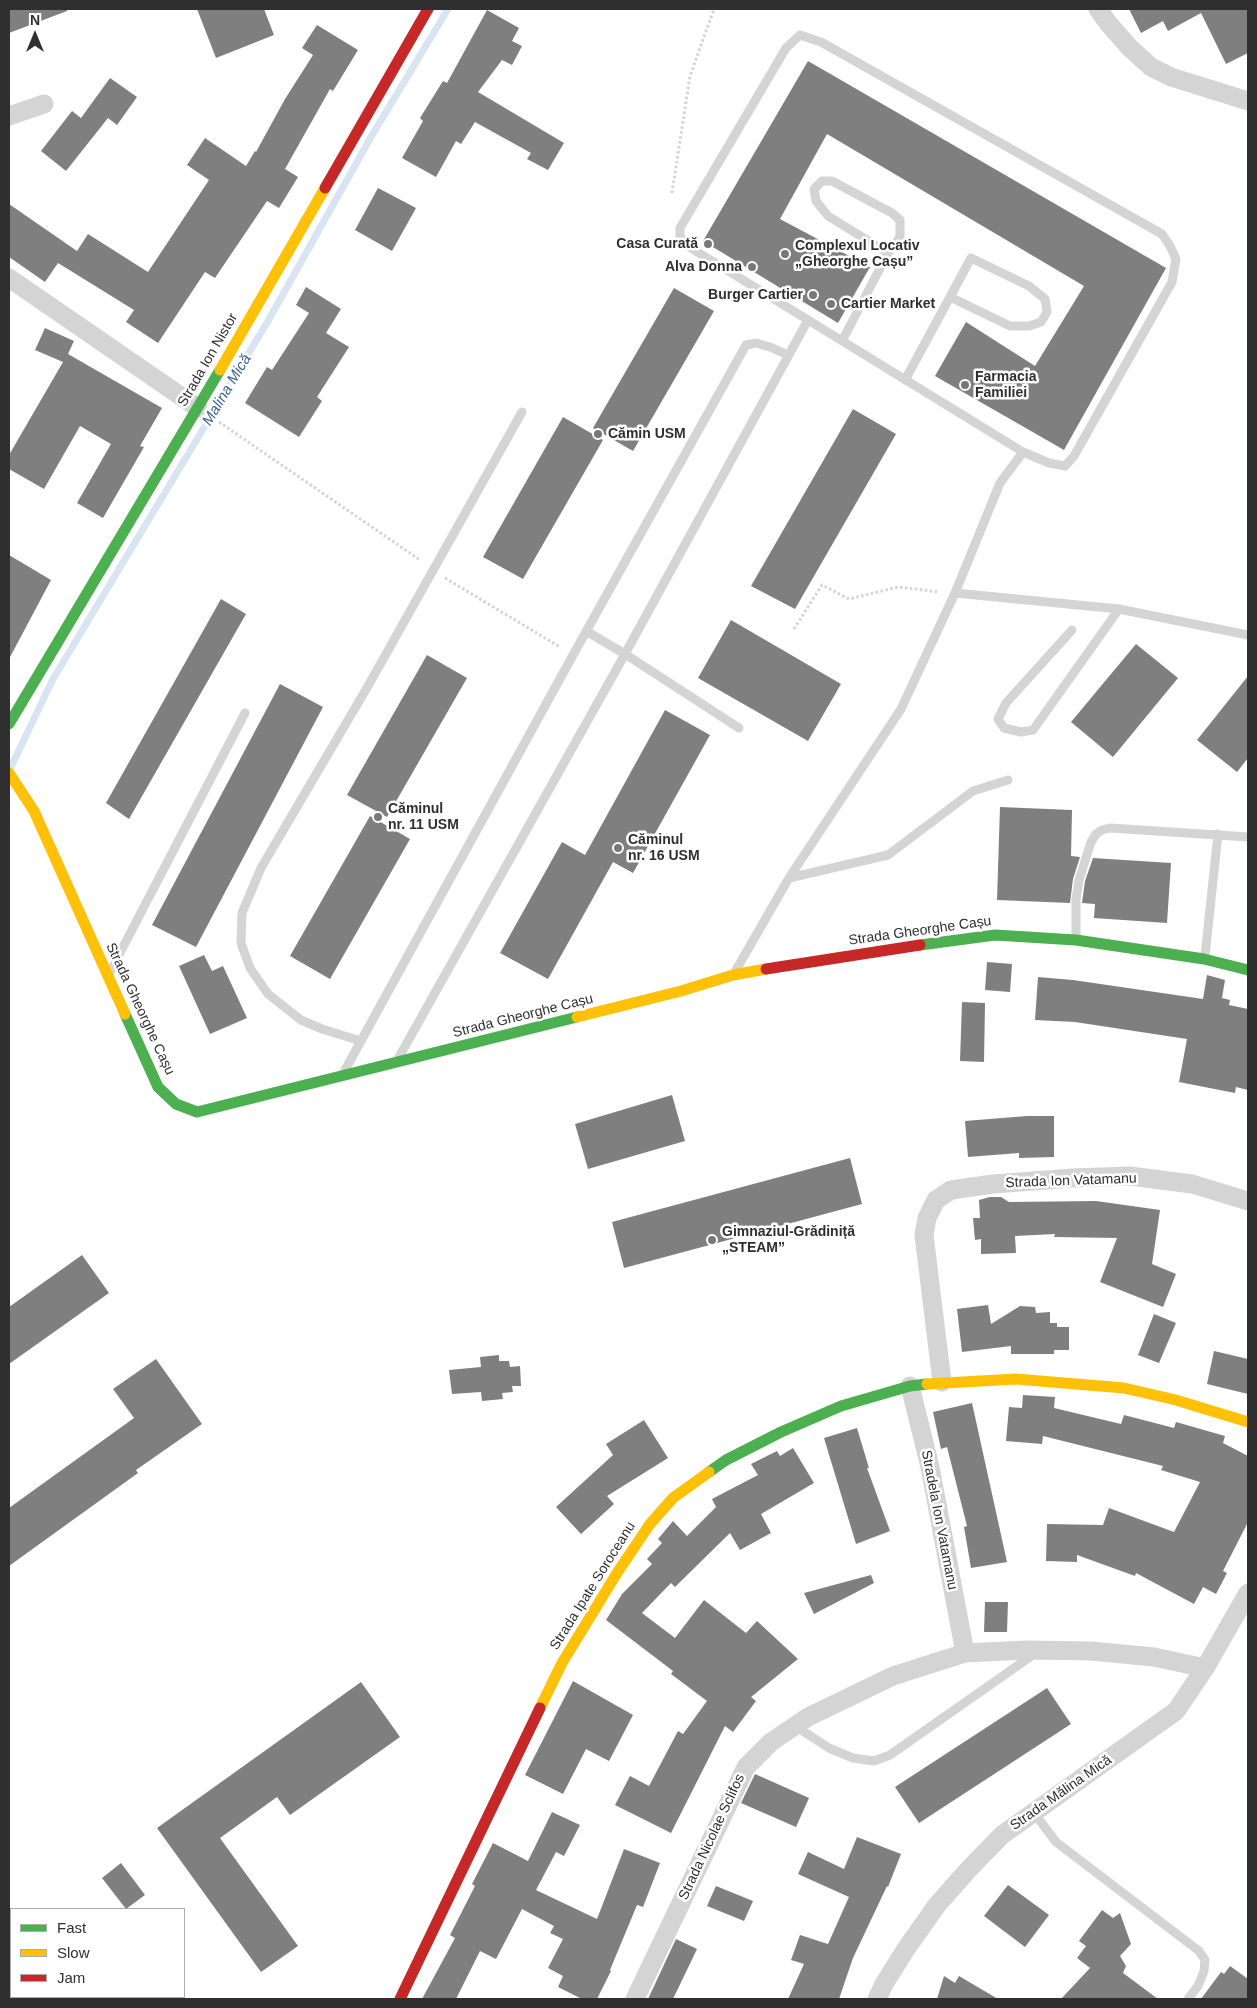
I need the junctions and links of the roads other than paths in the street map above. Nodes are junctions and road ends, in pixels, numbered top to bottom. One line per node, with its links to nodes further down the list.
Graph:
1 (428, 9): 13 (street, Strada Ion Nistor)
2 (1098, 9): 3 (street)
3 (1248, 101)
4 (44, 104): 5 (street)
5 (9, 116)
6 (888, 253): 6 (lane); 10 (lane)
7 (9, 278): 13 (street)
8 (950, 297): 8 (lane); 12 (lane)
9 (808, 320): 10 (lane); 11 (lane); 15 (lane)
10 (842, 341): 12 (lane)
11 (788, 355): 19 (lane); 21 (lane)
12 (905, 380): 15 (lane)
13 (198, 408): 23 (street, Strada Ion Nistor)
14 (522, 412): 35 (lane)
15 (1023, 452): 16 (lane)
16 (954, 593): 17 (lane); 29 (lane)
17 (1119, 609): 18 (lane); 20 (lane)
18 (1072, 630)
19 (586, 632): 21 (lane); 35 (lane)
20 (1248, 635)
21 (625, 654): 24 (lane); 36 (lane)
22 (245, 713): 34 (lane)
23 (9, 724)
24 (739, 728)
25 (9, 773): 34 (street, Strada Gheorghe Cașu)
26 (1008, 780): 29 (lane)
27 (1218, 834): 28 (lane); 30 (lane); 31 (lane)
28 (1248, 837)
29 (789, 878): 33 (lane)
30 (1076, 940): 31 (street, Strada Gheorghe Cașu); 33 (street, Strada Gheorghe Cașu)
31 (1204, 959): 32 (street, Strada Gheorghe Cașu)
32 (1248, 970)
33 (733, 975): 36 (street, Strada Gheorghe Cașu)
34 (108, 977): 37 (street, Strada Gheorghe Cașu)
35 (361, 1040): 37 (lane)
36 (395, 1064): 37 (street, Strada Gheorghe Cașu)
37 (341, 1077)
38 (1248, 1201): 39 (street, Strada Ion Vatamanu)
39 (942, 1382): 40 (street, Strada Ipate Soroceanu); 41 (street, Strada Ipate Soroceanu)
40 (910, 1386): 44 (street, Stradela Ion Vatamanu); 48 (street, Strada Ipate Soroceanu)
41 (1248, 1422)
42 (1247, 1599): 45 (street, Strada Mălina Mică)
43 (1040, 1650): 44 (street, Strada Nicolae Sclifos); 45 (street, Strada Nicolae Sclifos); 46 (lane)
44 (964, 1653): 46 (street, Strada Nicolae Sclifos)
45 (1205, 1668): 47 (street, Strada Mălina Mică)
46 (795, 1726): 49 (street, Strada Nicolae Sclifos)
47 (1034, 1813): 50 (street, Strada Mălina Mică); 51 (lane)
48 (400, 1999)
49 (635, 1999)
50 (877, 1999)
51 (1188, 1999)

